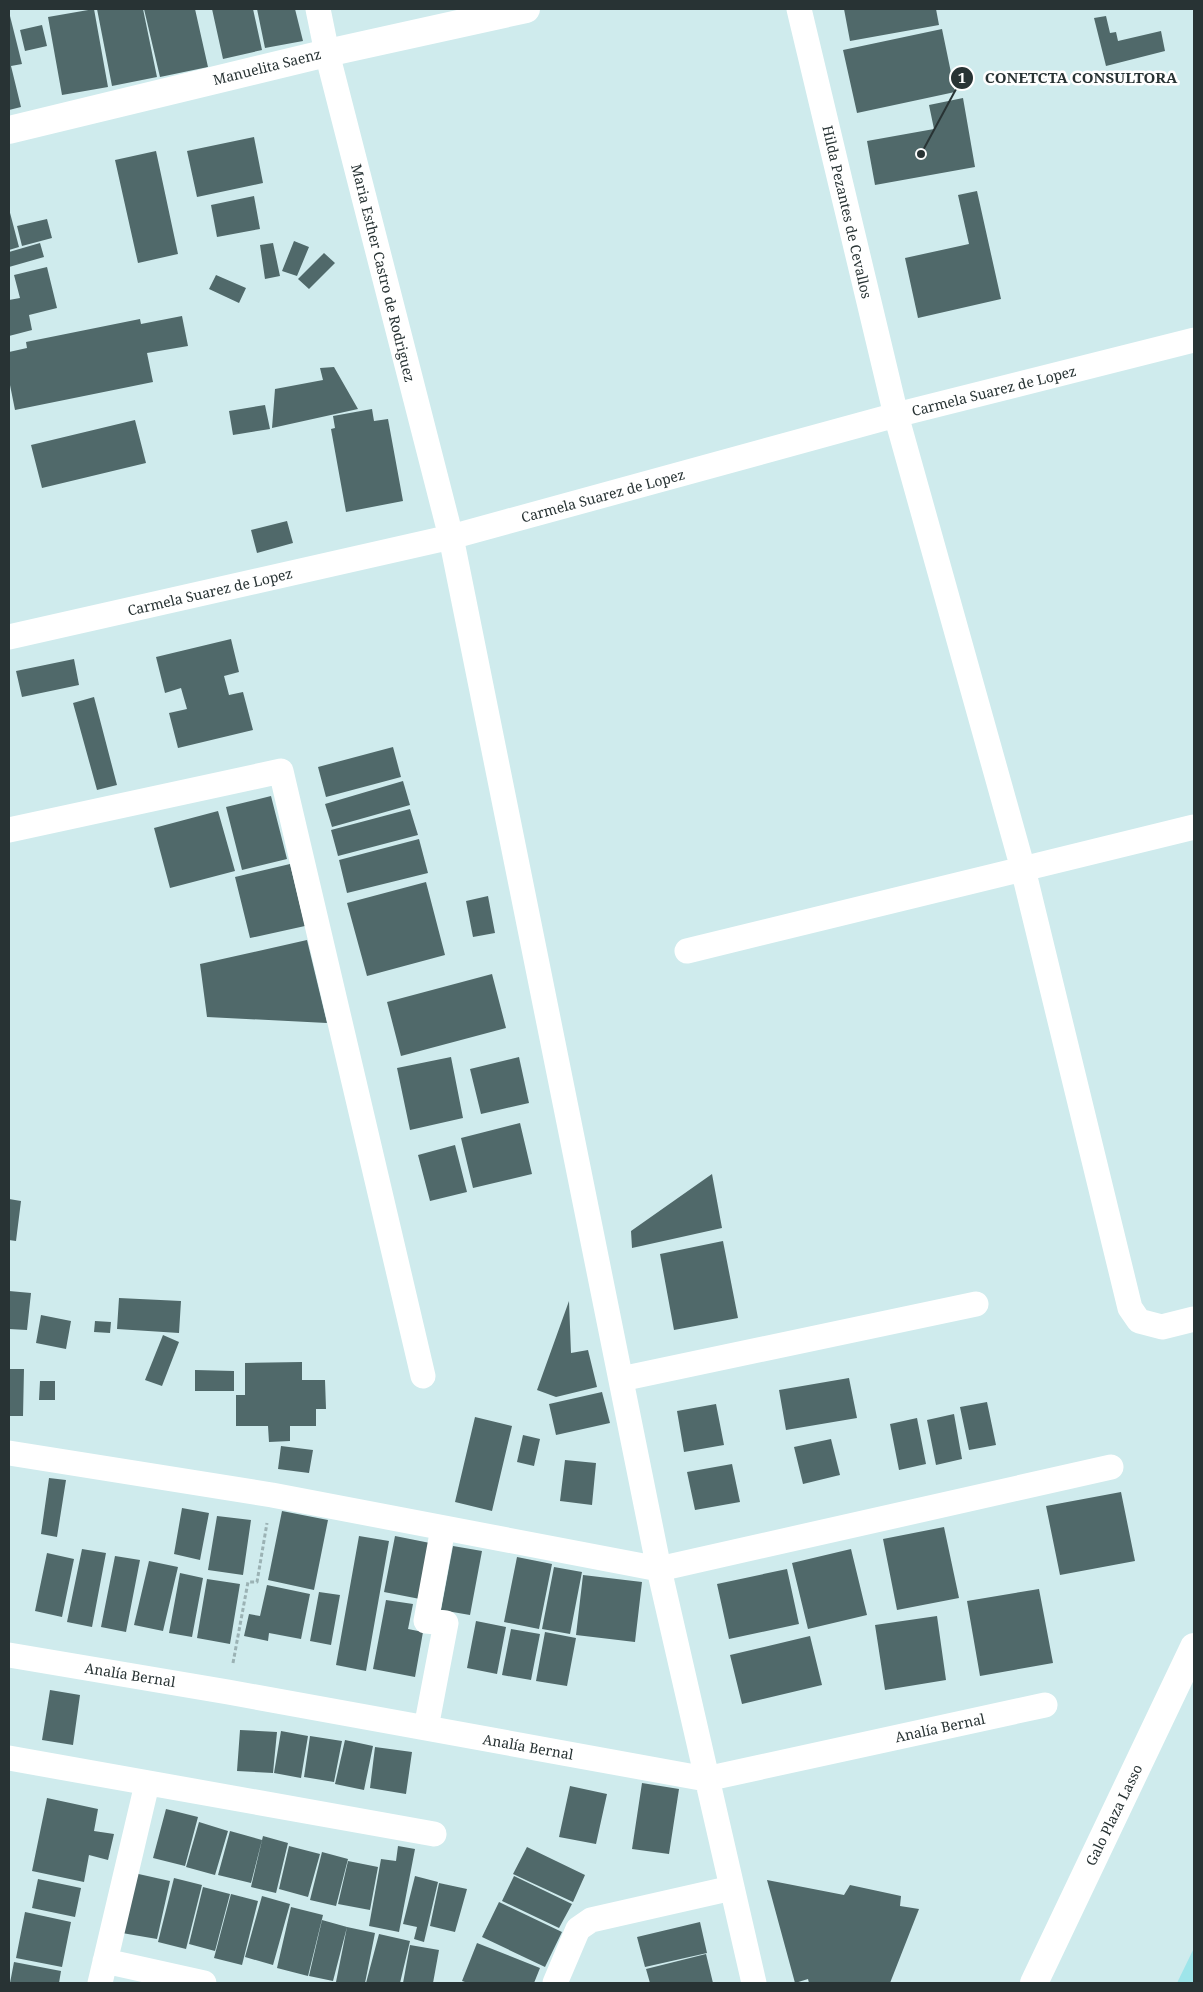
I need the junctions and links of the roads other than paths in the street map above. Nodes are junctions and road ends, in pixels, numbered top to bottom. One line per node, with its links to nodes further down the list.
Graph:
1 (318, 9): 4 (street, Maria Esther Castro de Rodriguez)
2 (526, 9): 4 (street, Manuelita Saenz)
3 (799, 9): 7 (street, Hilda Pezantes de Cevallos)
4 (327, 53): 5 (street, Manuelita Saenz); 8 (street, Maria Esther Castro de Rodriguez)
5 (9, 130)
6 (1194, 340): 7 (street, Carmela Suarez de Lopez)
7 (896, 416): 8 (street, Carmela Suarez de Lopez); 12 (street, Hilda Pezantes de Cevallos)
8 (451, 537): 9 (street, Carmela Suarez de Lopez); 17 (street, Maria Esther Castro de Rodriguez)
9 (9, 638)
10 (1194, 827): 12 (street)
11 (9, 830): 16 (street)
12 (1023, 869): 13 (street); 15 (street, Hilda Pezantes de Cevallos)
13 (687, 951)
14 (976, 1304): 17 (street)
15 (1194, 1320)
16 (422, 1376)
17 (621, 1378): 21 (street, Maria Esther Castro de Rodriguez)
18 (9, 1453): 20 (street)
19 (1111, 1467): 21 (street)
20 (443, 1528): 21 (street); 25 (street)
21 (659, 1569): 27 (street, Maria Esther Castro de Rodriguez)
22 (1194, 1648): 35 (street, Galo Plaza Lasso)
23 (9, 1655): 25 (street, Analía Bernal)
24 (1045, 1705): 27 (street, Analía Bernal)
25 (426, 1728): 27 (street, Analía Bernal)
26 (9, 1758): 28 (street)
27 (706, 1779): 30 (street, Maria Esther Castro de Rodriguez)
28 (147, 1784): 29 (street); 31 (street)
29 (434, 1834)
30 (732, 1888): 33 (street); 34 (street, Maria Esther Castro de Rodriguez)
31 (103, 1972): 32 (street)
32 (204, 1983)
33 (555, 1983)
34 (754, 1983)
35 (1034, 1983)

